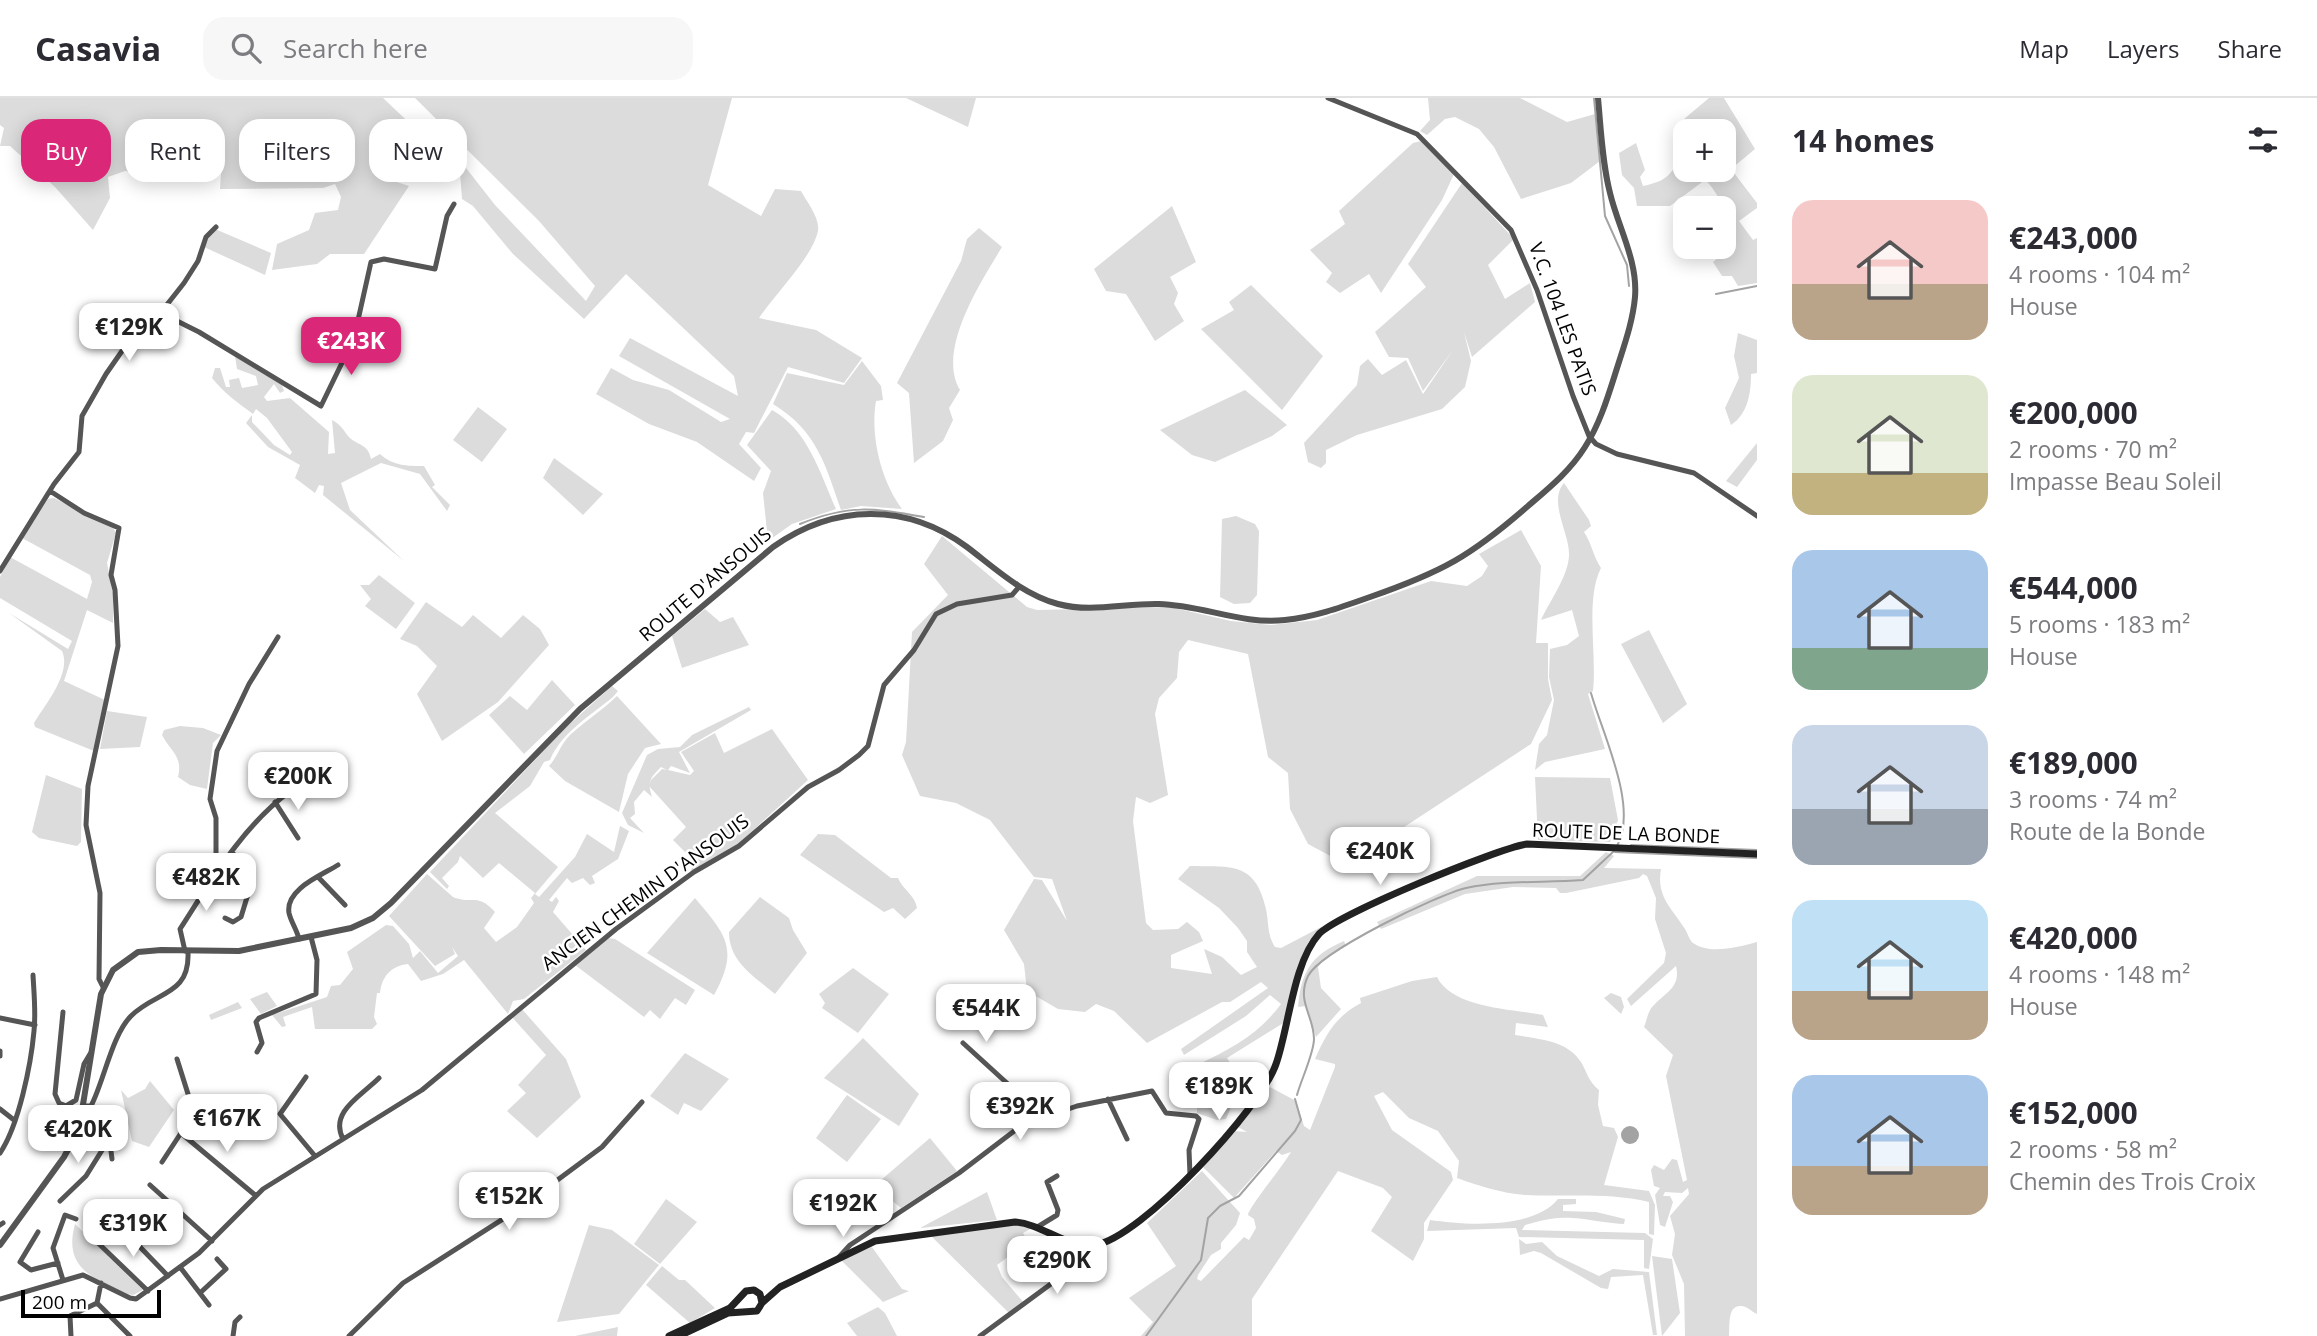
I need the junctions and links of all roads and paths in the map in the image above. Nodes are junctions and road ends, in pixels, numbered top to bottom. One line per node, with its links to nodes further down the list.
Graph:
1 (1328, 98): 6 (street, V.C. 104 LES PATIS)
2 (1598, 98): 6 (street, ROUTE D'ANSOUIS)
3 (454, 204): 5 (street)
4 (216, 227): 5 (street)
5 (158, 316): 7 (street)
6 (1590, 438): 8 (street); 10 (street, ROUTE D'ANSOUIS)
7 (50, 491): 9 (street); 26 (street)
8 (1757, 516)
9 (0, 571)
10 (1019, 587): 22 (street, ROUTE D'ANSOUIS); 44 (street, ANCIEN CHEMIN D'ANSOUIS)
11 (278, 637): 18 (street)
12 (289, 792): 13 (street)
13 (275, 802): 14 (street); 15 (street)
14 (298, 838)
15 (232, 853): 18 (street); 21 (street)
16 (1757, 853): 50 (main road, ROUTE DE LA BONDE)
17 (338, 865): 19 (street)
18 (216, 874): 24 (street)
19 (318, 877): 20 (street); 23 (street)
20 (345, 905)
21 (225, 918)
22 (310, 937): 23 (street, ROUTE D'ANSOUIS); 32 (street)
23 (299, 939): 24 (street, ROUTE D'ANSOUIS)
24 (187, 951): 26 (street, ROUTE D'ANSOUIS); 38 (street)
25 (33, 975): 29 (street)
26 (103, 987): 31 (street, ROUTE D'ANSOUIS)
27 (63, 1012): 31 (street)
28 (0, 1018): 29 (street)
29 (35, 1025): 40 (street)
30 (962, 1044): 41 (street)
31 (92, 1050): 38 (street, ROUTE D'ANSOUIS)
32 (257, 1052)
33 (177, 1059): 42 (street)
34 (306, 1077): 47 (street)
35 (379, 1078): 44 (street)
36 (1108, 1099): 41 (street); 45 (street); 50 (street)
37 (642, 1102): 86 (street)
38 (88, 1106): 43 (street); 61 (street, ROUTE D'ANSOUIS)
39 (0, 1109): 40 (street)
40 (14, 1119): 46 (street)
41 (1022, 1125): 65 (street)
42 (182, 1134): 49 (street); 53 (street)
43 (109, 1139): 48 (street); 54 (street)
44 (343, 1139): 47 (street, ANCIEN CHEMIN D'ANSOUIS)
45 (1127, 1139)
46 (0, 1153)
47 (315, 1156): 53 (street, ANCIEN CHEMIN D'ANSOUIS)
48 (112, 1159)
49 (162, 1162)
50 (1190, 1175): 63 (main road, ROUTE DE LA BONDE)
51 (1057, 1176): 57 (street)
52 (150, 1185): 59 (street)
53 (255, 1195): 59 (street, ANCIEN CHEMIN D'ANSOUIS)
54 (60, 1201)
55 (76, 1219): 67 (street)
56 (124, 1224): 69 (street)
57 (1039, 1226): 62 (main road, ROUTE DE LA BONDE); 65 (main road, ROUTE DE LA BONDE)
58 (38, 1232): 67 (street)
59 (212, 1241): 68 (street, ANCIEN CHEMIN D'ANSOUIS)
60 (97, 1242): 73 (street)
61 (0, 1245)
62 (1087, 1245): 63 (main road, ROUTE DE LA BONDE); 64 (street)
63 (1096, 1245): 64 (street)
64 (1092, 1253): 89 (street)
65 (839, 1257): 72 (main road, ROUTE DE LA BONDE)
66 (217, 1259): 75 (street)
67 (58, 1263): 70 (street)
68 (180, 1268): 69 (street, ANCIEN CHEMIN D'ANSOUIS); 75 (street)
69 (168, 1276): 73 (street, ANCIEN CHEMIN D'ANSOUIS)
70 (63, 1280): 71 (street); 76 (street)
71 (101, 1283): 73 (street); 78 (street)
72 (780, 1287): 74 (main road, ROUTE DE LA BONDE); 79 (main road, ROUTE DE LA BONDE)
73 (148, 1291)
74 (757, 1292): 77 (main road); 79 (main road)
75 (200, 1293): 80 (street)
76 (0, 1299)
77 (740, 1300): 81 (main road); 87 (main road)
78 (97, 1303): 83 (street); 84 (street)
79 (762, 1303): 81 (main road)
80 (209, 1305)
81 (745, 1311): 88 (main road)
82 (240, 1317): 85 (street)
83 (71, 1336)
84 (130, 1336)
85 (233, 1336)
86 (349, 1336)
87 (669, 1336)
88 (679, 1336)
89 (980, 1336)

